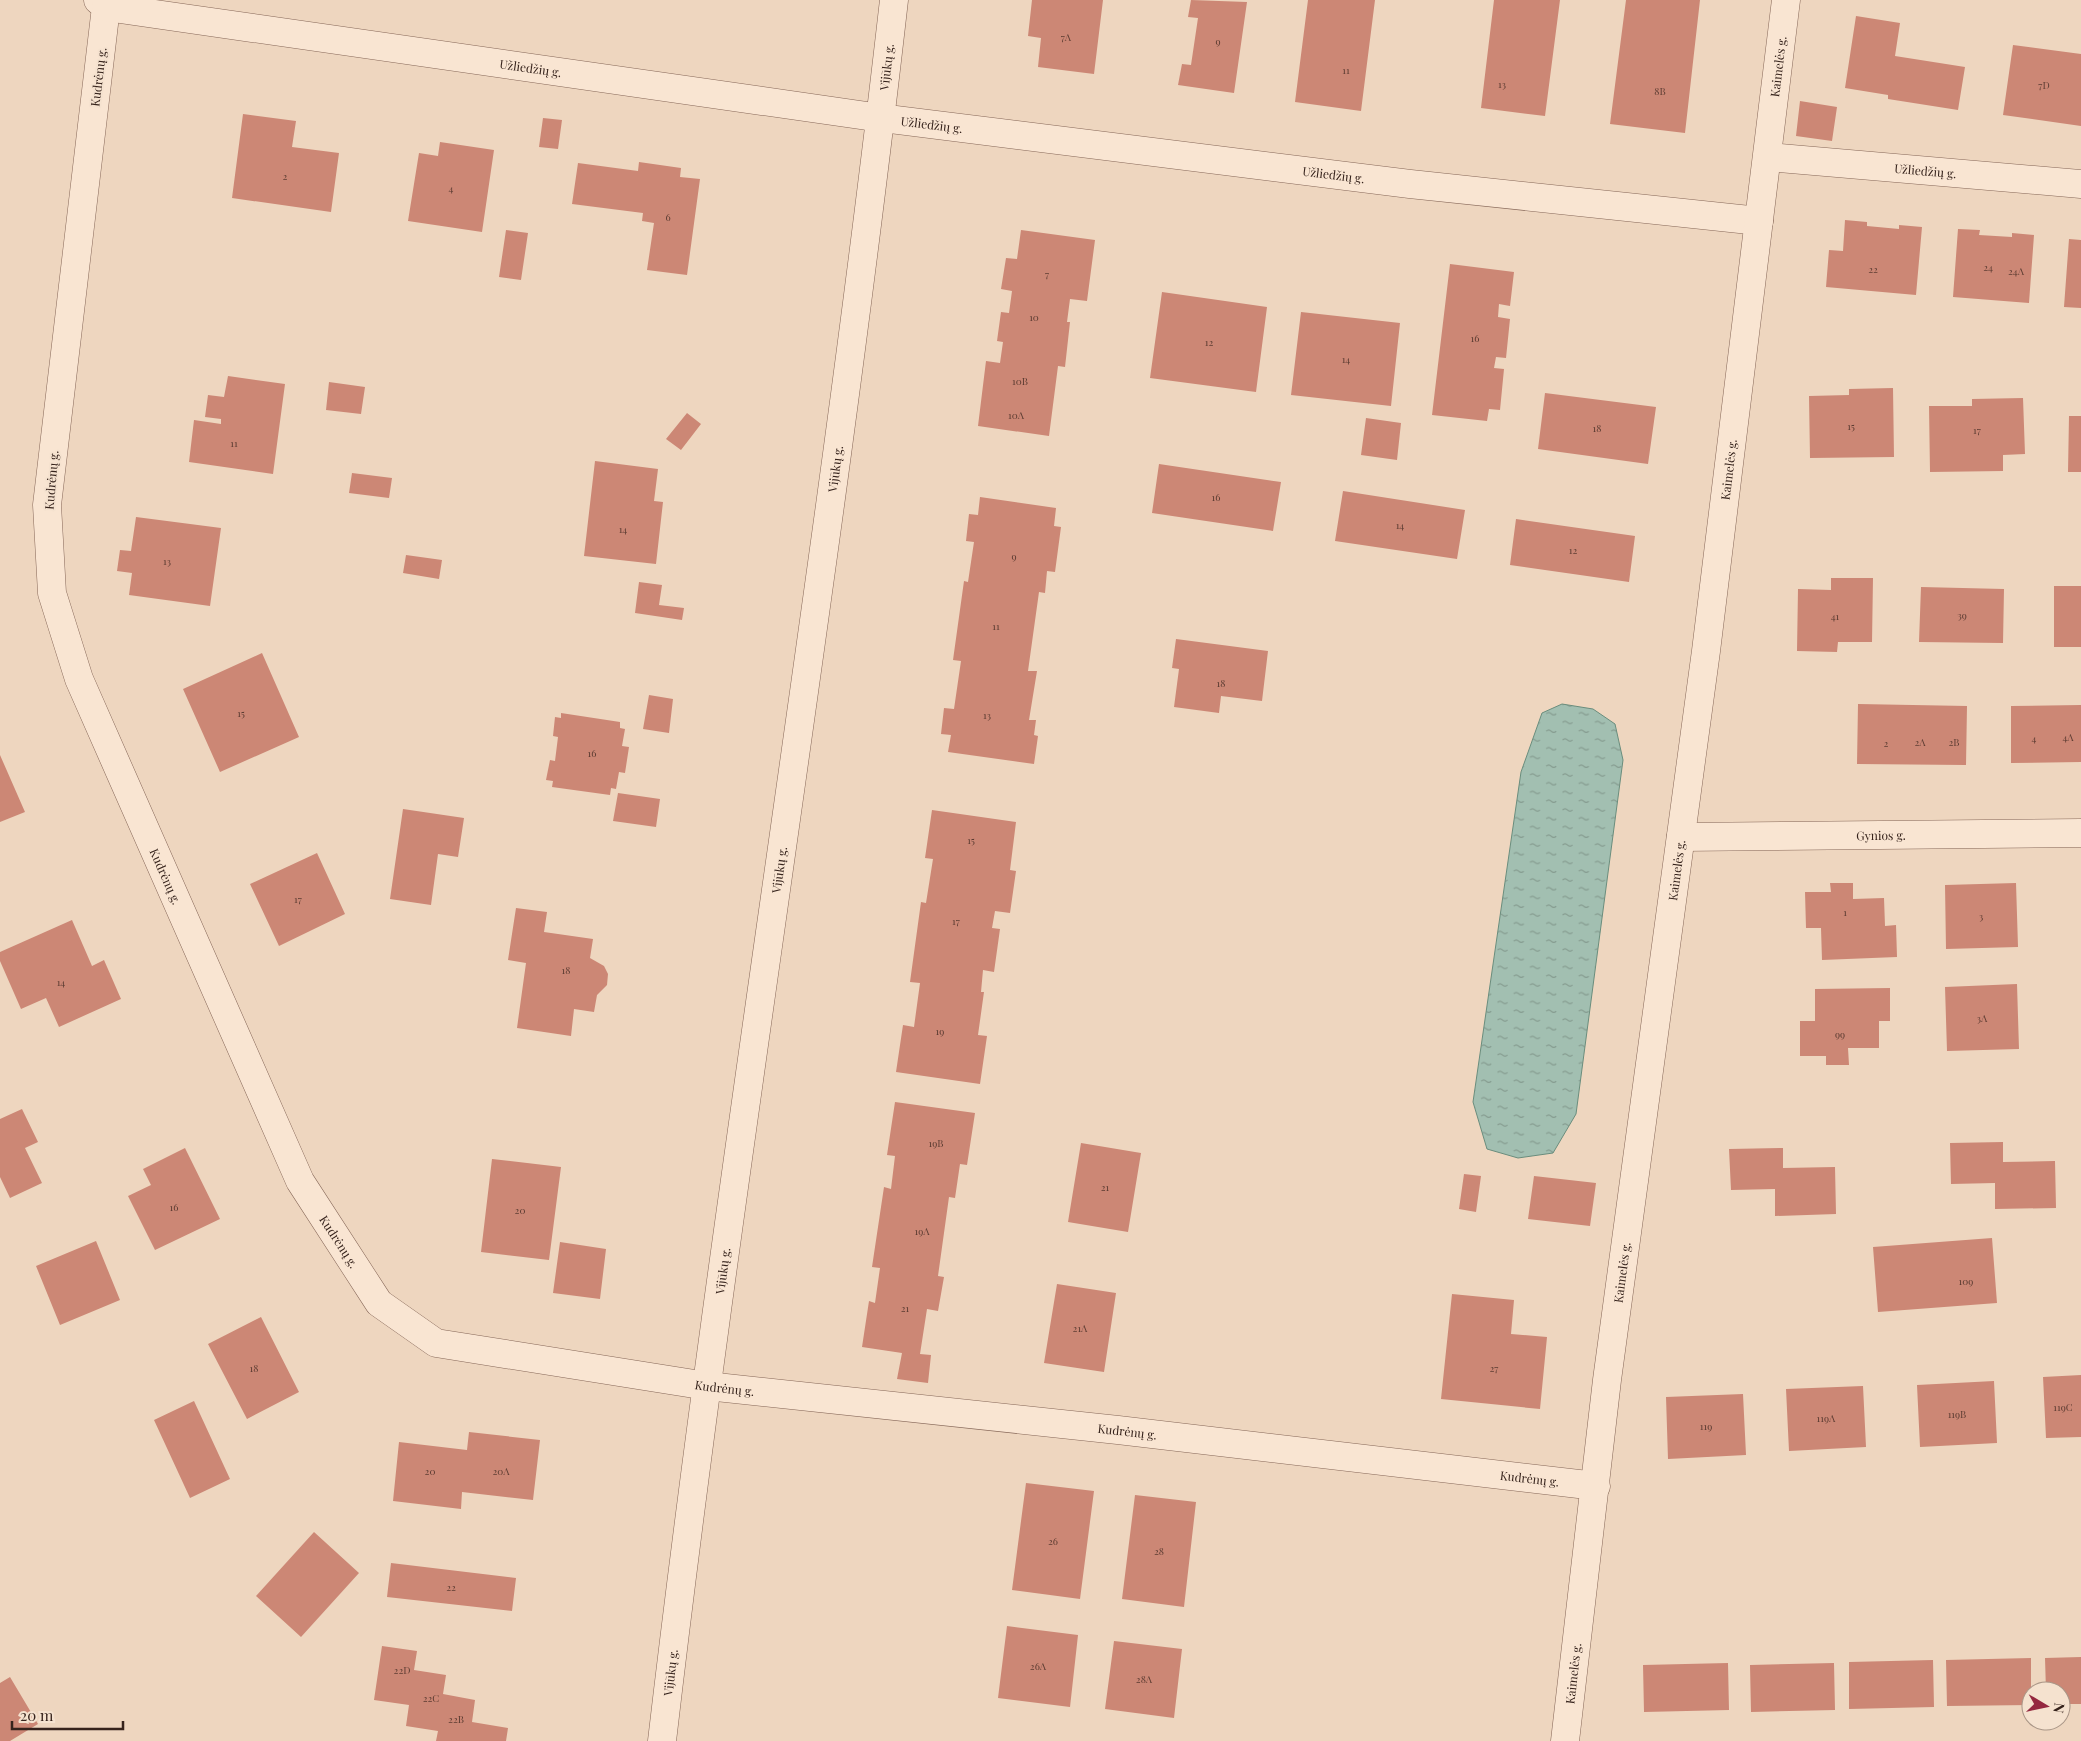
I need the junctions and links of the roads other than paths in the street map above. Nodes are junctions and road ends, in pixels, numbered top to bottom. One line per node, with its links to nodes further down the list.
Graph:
1 (894, 0): 4 (street, Vijūkų g.)
2 (1786, 0): 5 (street, Kaimelės g.)
3 (102, 4): 4 (street, Užliedžių g.); 10 (street, Kudrėnų g.)
4 (880, 118): 7 (street, Užliedžių g.); 10 (street, Vijūkų g.)
5 (1768, 157): 6 (street, Užliedžių g.); 7 (street, Kaimelės g.)
6 (2081, 184)
7 (1759, 221): 9 (street, Kaimelės g.)
8 (2081, 832): 9 (street, Gynios g.)
9 (1681, 838): 11 (street, Kaimelės g.)
10 (707, 1386): 11 (street, Kudrėnų g.); 12 (street, Vijūkų g.)
11 (1596, 1486): 13 (street, Kaimelės g.)
12 (662, 1741)
13 (1565, 1741)

